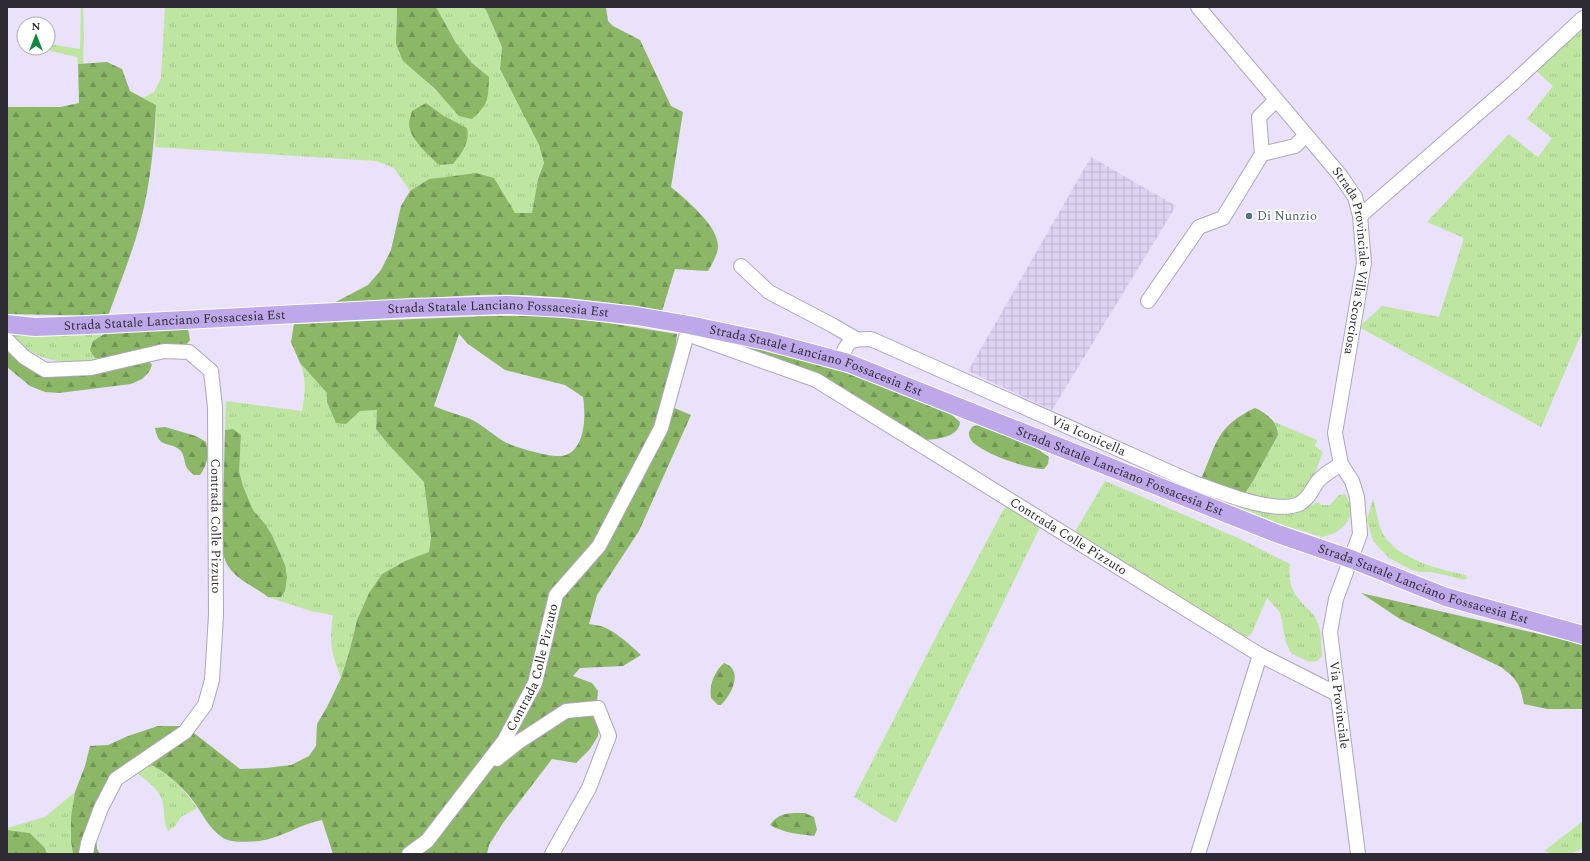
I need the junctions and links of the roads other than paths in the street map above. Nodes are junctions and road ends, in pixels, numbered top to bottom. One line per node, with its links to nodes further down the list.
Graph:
1 (1198, 7): 3 (street, Strada Provinciale Villa Scorciosa)
2 (1583, 18): 6 (street)
3 (1276, 100): 4 (street, Strada Provinciale Villa Scorciosa); 5 (street)
4 (1306, 135): 5 (street); 6 (street, Strada Provinciale Villa Scorciosa)
5 (1262, 154): 8 (street)
6 (1360, 216): 14 (street, Strada Provinciale Villa Scorciosa)
7 (740, 266): 11 (street)
8 (1148, 301)
9 (7, 324): 10 (main road, Strada Statale Lanciano Fossacesia Est)
10 (688, 330): 13 (main road, Strada Statale Lanciano Fossacesia Est); 17 (street, Contrada Colle Pizzuto); 19 (street, Contrada Colle Pizzuto)
11 (856, 339): 13 (street); 14 (street, Via Iconicella)
12 (7, 340): 20 (street, Contrada Colle Pizzuto)
13 (840, 361): 15 (main road, Strada Statale Lanciano Fossacesia Est)
14 (1341, 464): 15 (street, Strada Provinciale Villa Scorciosa)
15 (1351, 559): 16 (main road, Strada Statale Lanciano Fossacesia Est); 18 (street, Via Provinciale)
16 (1583, 635)
17 (1260, 655): 18 (street, Contrada Colle Pizzuto); 23 (street)
18 (1337, 694): 24 (street, Via Provinciale)
19 (479, 774): 21 (street, Contrada Colle Pizzuto); 22 (street)
20 (86, 854)
21 (409, 854)
22 (552, 854)
23 (1198, 854)
24 (1358, 854)

